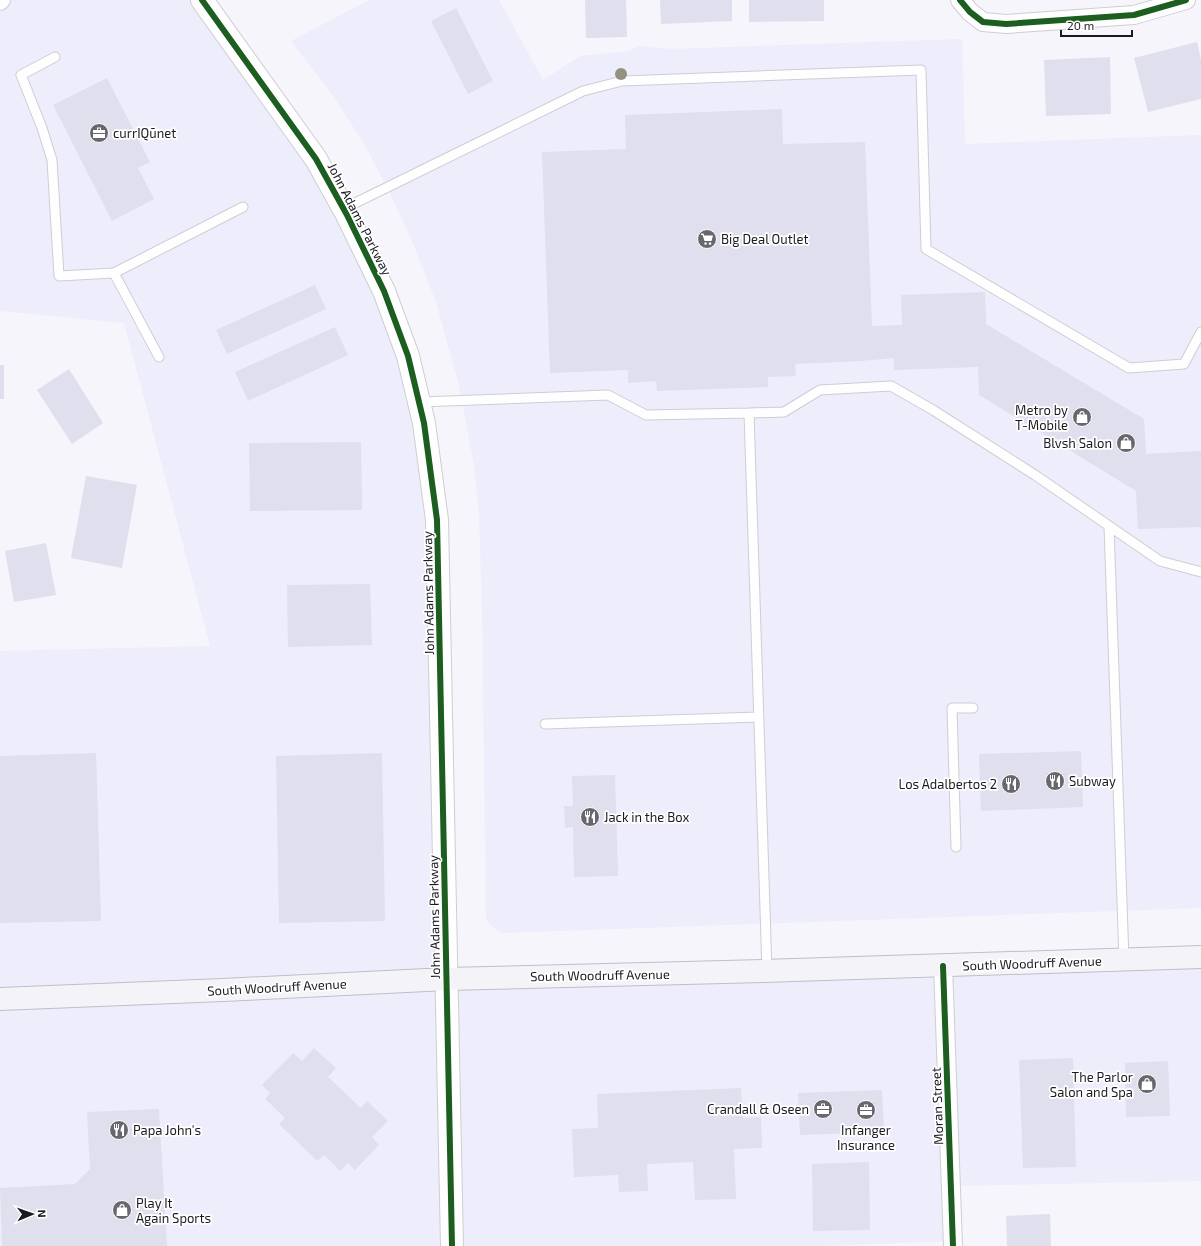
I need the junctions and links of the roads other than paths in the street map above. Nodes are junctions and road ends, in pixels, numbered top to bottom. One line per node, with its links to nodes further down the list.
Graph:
1 (202, 0): 6 (street, John Adams Parkway)
2 (960, 0): 3 (street)
3 (1186, 0)
4 (55, 57): 7 (lane)
5 (244, 207): 7 (lane)
6 (343, 209): 8 (lane); 10 (street, John Adams Parkway)
7 (114, 273): 9 (lane)
8 (1201, 332)
9 (159, 356)
10 (419, 402): 11 (lane); 22 (street, John Adams Parkway)
11 (749, 413): 12 (lane); 15 (lane)
12 (1109, 526): 13 (lane); 19 (lane)
13 (1201, 572)
14 (973, 708): 17 (lane)
15 (759, 717): 16 (lane); 21 (lane)
16 (545, 724)
17 (956, 848)
18 (1201, 957): 19 (main road, South Woodruff Avenue)
19 (1124, 960): 20 (main road, South Woodruff Avenue)
20 (943, 966): 21 (main road, South Woodruff Avenue); 25 (street, Moran Street)
21 (767, 971): 22 (main road, South Woodruff Avenue)
22 (447, 979): 23 (main road, South Woodruff Avenue); 24 (street, John Adams Parkway)
23 (0, 999)
24 (452, 1246)
25 (953, 1246)

